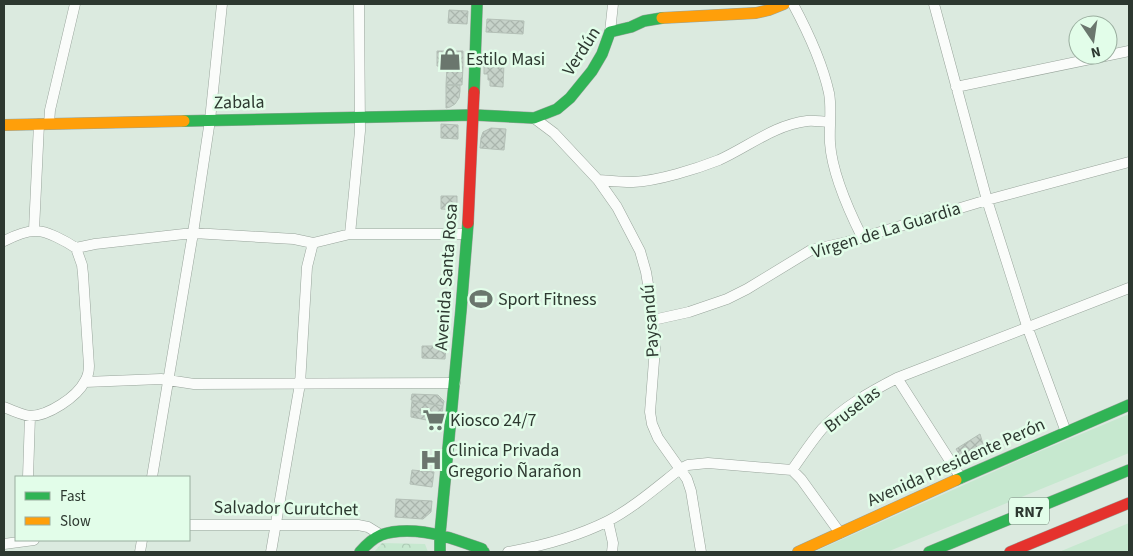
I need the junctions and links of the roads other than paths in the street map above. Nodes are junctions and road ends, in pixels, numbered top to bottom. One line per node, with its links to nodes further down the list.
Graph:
1 (75, 4): 17 (street)
2 (222, 4): 15 (street)
3 (360, 4): 13 (street)
4 (477, 4): 12 (main road, Avenida Santa Rosa)
5 (613, 4): 9 (street)
6 (784, 4): 9 (main road, Verdún)
7 (793, 4): 16 (street)
8 (934, 4): 11 (street)
9 (610, 32): 14 (main road, Verdún)
10 (1129, 51): 11 (street)
11 (956, 87): 21 (street)
12 (474, 115): 13 (main road, Zabala); 14 (main road, Verdún); 25 (main road, Avenida Santa Rosa)
13 (360, 117): 15 (main road, Zabala); 24 (street)
14 (534, 118): 20 (street, Paysandú)
15 (210, 120): 17 (main road, Zabala); 23 (street)
16 (830, 122): 20 (street); 26 (street)
17 (44, 124): 18 (main road, Zabala); 22 (street)
18 (4, 125)
19 (1129, 162): 21 (street, Virgen de La Guardia)
20 (598, 180): 31 (street, Paysandú)
21 (987, 200): 26 (street, Virgen de La Guardia); 32 (street)
22 (34, 230): 27 (street); 29 (street)
23 (194, 233): 28 (street); 29 (street); 34 (street)
24 (350, 234): 25 (street); 28 (street)
25 (467, 234): 36 (main road, Avenida Santa Rosa)
26 (862, 237): 31 (street, Virgen de La Guardia)
27 (4, 241)
28 (313, 243): 37 (street)
29 (76, 248): 35 (street)
30 (1129, 288): 32 (street, Bruselas)
31 (653, 320): 42 (street, Paysandú)
32 (1027, 326): 33 (street, Bruselas); 41 (street)
33 (897, 378): 43 (street, Bruselas); 47 (street)
34 (169, 381): 35 (street); 37 (street); 46 (street)
35 (85, 382): 40 (street)
36 (455, 383): 37 (street); 53 (main road, Avenida Santa Rosa)
37 (300, 384): 50 (street)
38 (1129, 405): 41 (main road, Avenida Presidente Perón)
39 (4, 407): 40 (street)
40 (30, 416): 45 (street)
41 (1066, 432): 47 (main road, Avenida Presidente Perón)
42 (680, 469): 43 (street); 49 (street); 64 (street, Paysandú)
43 (792, 470): 52 (street)
44 (1129, 470): 66 (main road, RN7)
45 (28, 476)
46 (152, 476)
47 (961, 478): 52 (main road, Avenida Presidente Perón)
48 (1129, 503): 67 (main road, RN7)
49 (608, 521): 62 (street); 63 (street)
50 (275, 524): 51 (street, Salvador Curutchet); 54 (street, Salvador Curutchet); 58 (street)
51 (190, 525)
52 (840, 533): 65 (main road, Avenida Presidente Perón)
53 (440, 534): 54 (main road); 57 (main road); 60 (main road, Avenida Santa Rosa)
54 (381, 535): 59 (main road)
55 (22, 541): 56 (street)
56 (4, 544)
57 (479, 549): 61 (main road)
58 (270, 552)
59 (360, 552)
60 (440, 552)
61 (492, 552)
62 (508, 552)
63 (612, 552)
64 (701, 552)
65 (798, 552)
66 (929, 552)
67 (1010, 552)

